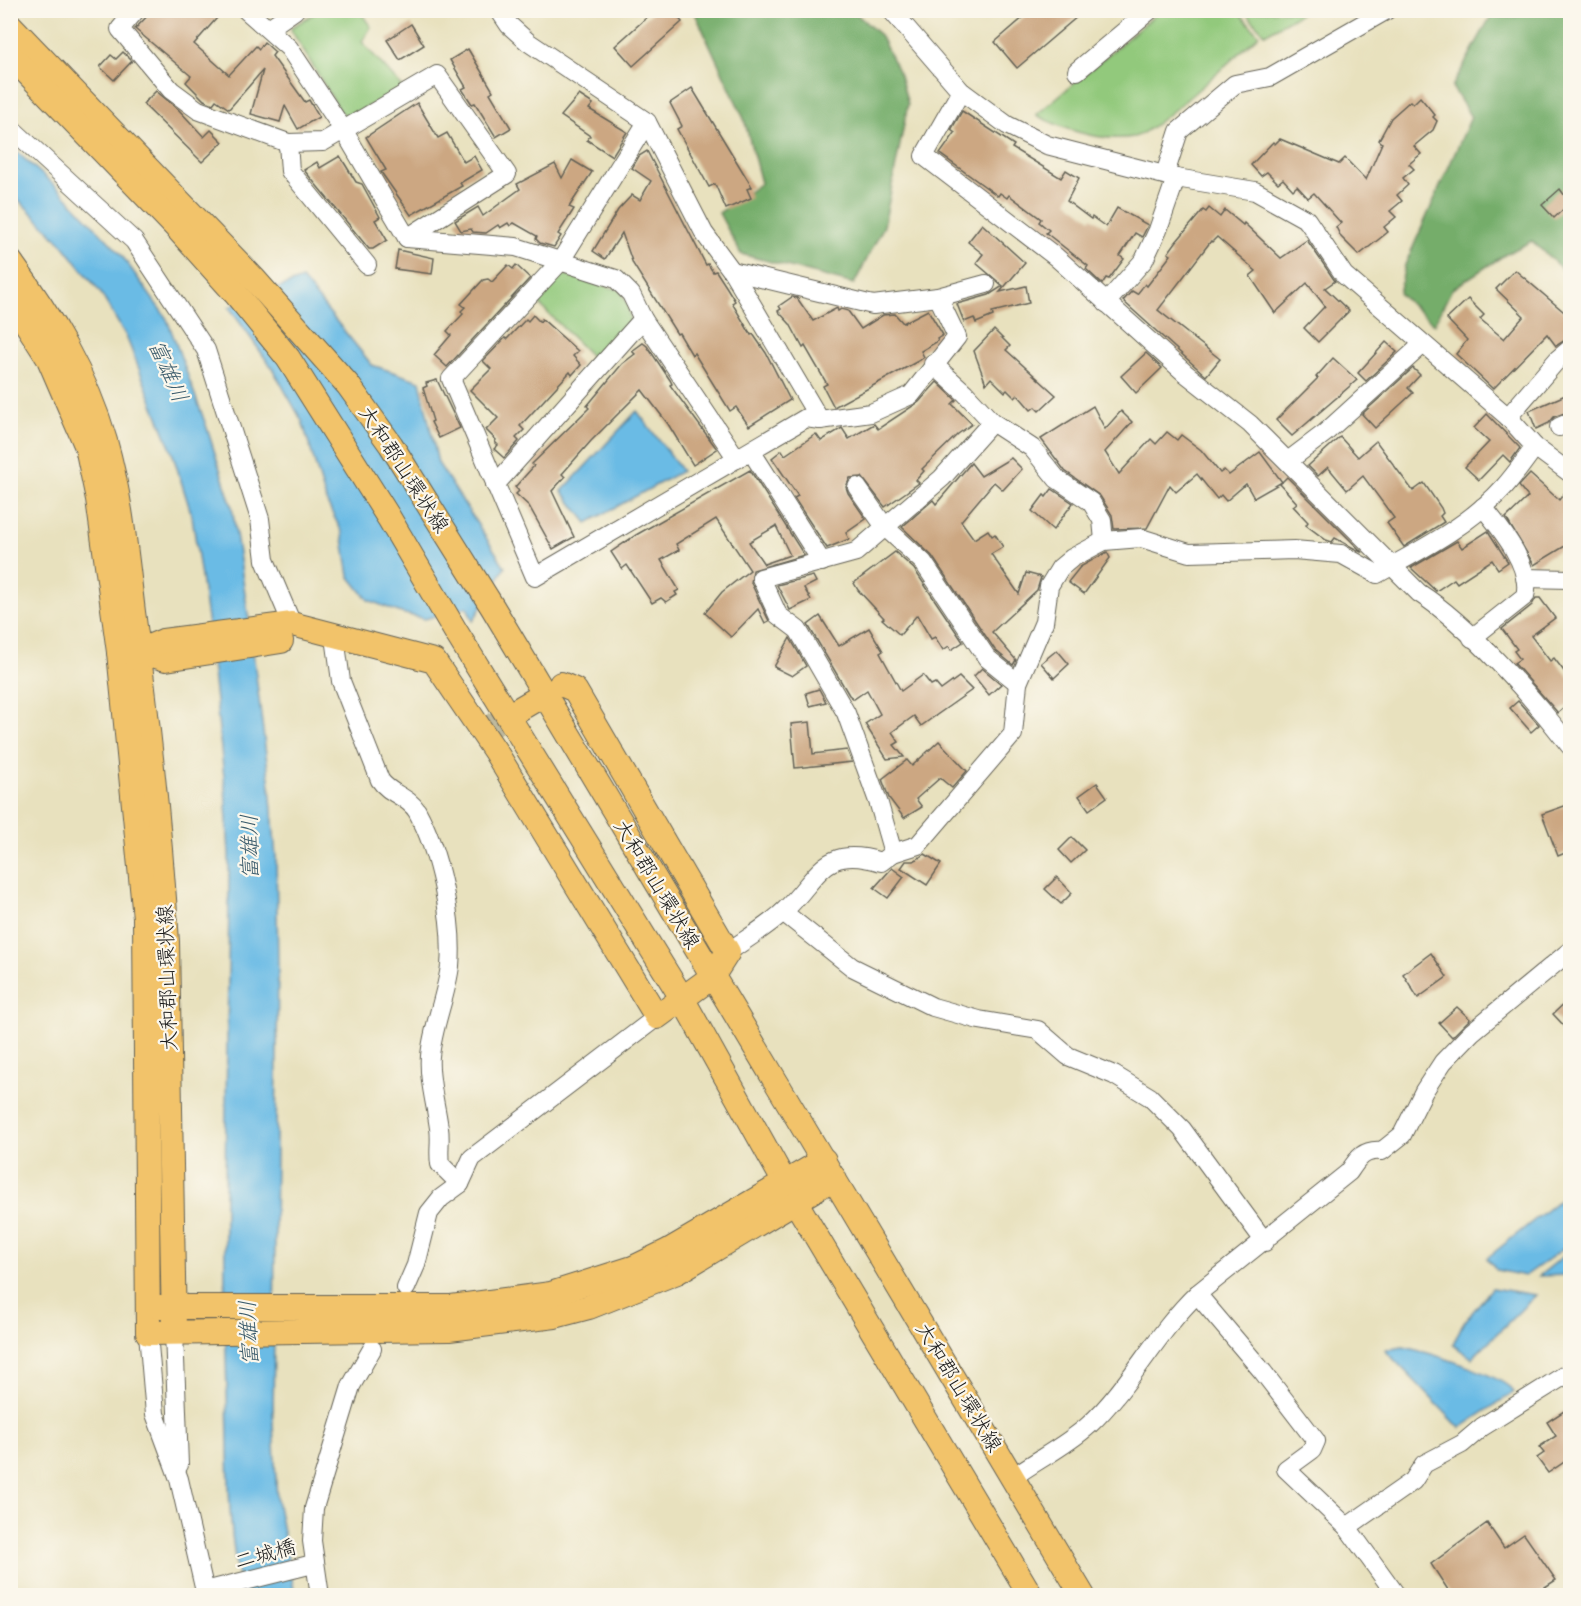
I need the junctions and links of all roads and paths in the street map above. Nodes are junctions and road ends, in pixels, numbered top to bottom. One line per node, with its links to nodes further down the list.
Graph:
1 (136, 10): 16 (street)
2 (246, 10): 9 (street)
3 (295, 10): 9 (street)
4 (499, 10): 13 (street)
5 (891, 10): 12 (street)
6 (1150, 10): 11 (street)
7 (1387, 10): 17 (street)
8 (10, 25): 24 (main road, 大和郡山環状線)
9 (269, 28): 15 (street)
10 (10, 55): 24 (main road, 大和郡山環状線)
11 (1077, 71)
12 (961, 91): 17 (street); 27 (street)
13 (647, 122): 20 (street); 22 (street)
14 (10, 127): 48 (street)
15 (344, 131): 16 (street); 18 (street); 18 (street)
16 (288, 143): 21 (street)
17 (1171, 176): 27 (street); 29 (street)
18 (407, 238): 20 (street)
19 (10, 261): 51 (main road, 大和郡山環状線)
20 (560, 262): 28 (street); 39 (street)
21 (367, 265)
22 (732, 271): 25 (street); 33 (street)
23 (986, 284): 25 (street)
24 (244, 286): 61 (main road, 大和郡山環状線); 62 (main road, 大和郡山環状線)
25 (938, 297): 31 (street)
26 (10, 298): 51 (main road, 大和郡山環状線)
27 (1106, 303): 37 (street)
28 (643, 319): 36 (street); 39 (street)
29 (1423, 344): 32 (street); 37 (street)
30 (1570, 349): 32 (street)
31 (933, 364): 33 (street); 34 (street)
32 (1508, 417): 35 (street)
33 (820, 420): 36 (street)
34 (992, 422): 42 (street); 43 (street)
35 (1535, 447): 38 (street); 41 (street)
36 (744, 455): 39 (street); 44 (street)
37 (1288, 461): 45 (street)
38 (1570, 473)
39 (495, 485)
40 (857, 487): 42 (street)
41 (1483, 507): 45 (street); 46 (street)
42 (885, 527): 44 (street); 52 (street)
43 (1104, 541): 45 (street); 52 (street)
44 (822, 562): 57 (street)
45 (1393, 565): 50 (street)
46 (1525, 578): 47 (street); 50 (street)
47 (1570, 579)
48 (290, 632): 49 (main road); 51 (main road)
49 (330, 635): 63 (main road); 65 (street)
50 (1472, 638): 56 (street)
51 (129, 652): 70 (main road, 大和郡山環状線); 71 (main road, 大和郡山環状線)
52 (1018, 683): 57 (street)
53 (561, 684): 60 (main road, 大和郡山環状線)
54 (538, 698): 55 (main road)
55 (516, 711)
56 (1570, 746)
57 (893, 853): 58 (street)
58 (783, 912): 60 (street); 67 (street)
59 (1570, 951): 67 (street)
60 (728, 952): 61 (main road, 大和郡山環状線)
61 (712, 977): 62 (main road, 大和郡山環状線); 64 (main road, 大和郡山環状線)
62 (682, 998): 63 (main road, 大和郡山環状線); 66 (main road, 大和郡山環状線)
63 (657, 1017): 65 (street)
64 (829, 1169): 66 (main road); 77 (main road, 大和郡山環状線)
65 (460, 1184): 68 (street)
66 (790, 1192): 72 (main road); 83 (main road, 大和郡山環状線)
67 (1265, 1242): 69 (street)
68 (406, 1288)
69 (1197, 1294): 77 (street); 79 (street)
70 (148, 1306): 71 (main road); 74 (main road, 大和郡山環状線)
71 (175, 1307): 72 (main road); 73 (main road, 大和郡山環状線)
72 (205, 1320): 73 (main road)
73 (174, 1332): 74 (main road); 78 (street)
74 (148, 1333): 78 (street)
75 (372, 1349): 80 (street)
76 (1570, 1372): 79 (street)
77 (1012, 1477): 84 (main road, 大和郡山環状線)
78 (180, 1479): 81 (street)
79 (1347, 1527): 85 (street)
80 (313, 1564): 81 (street, 二城橋); 82 (street)
81 (206, 1593)
82 (320, 1596)
83 (1031, 1596)
84 (1083, 1596)
85 (1397, 1596)

